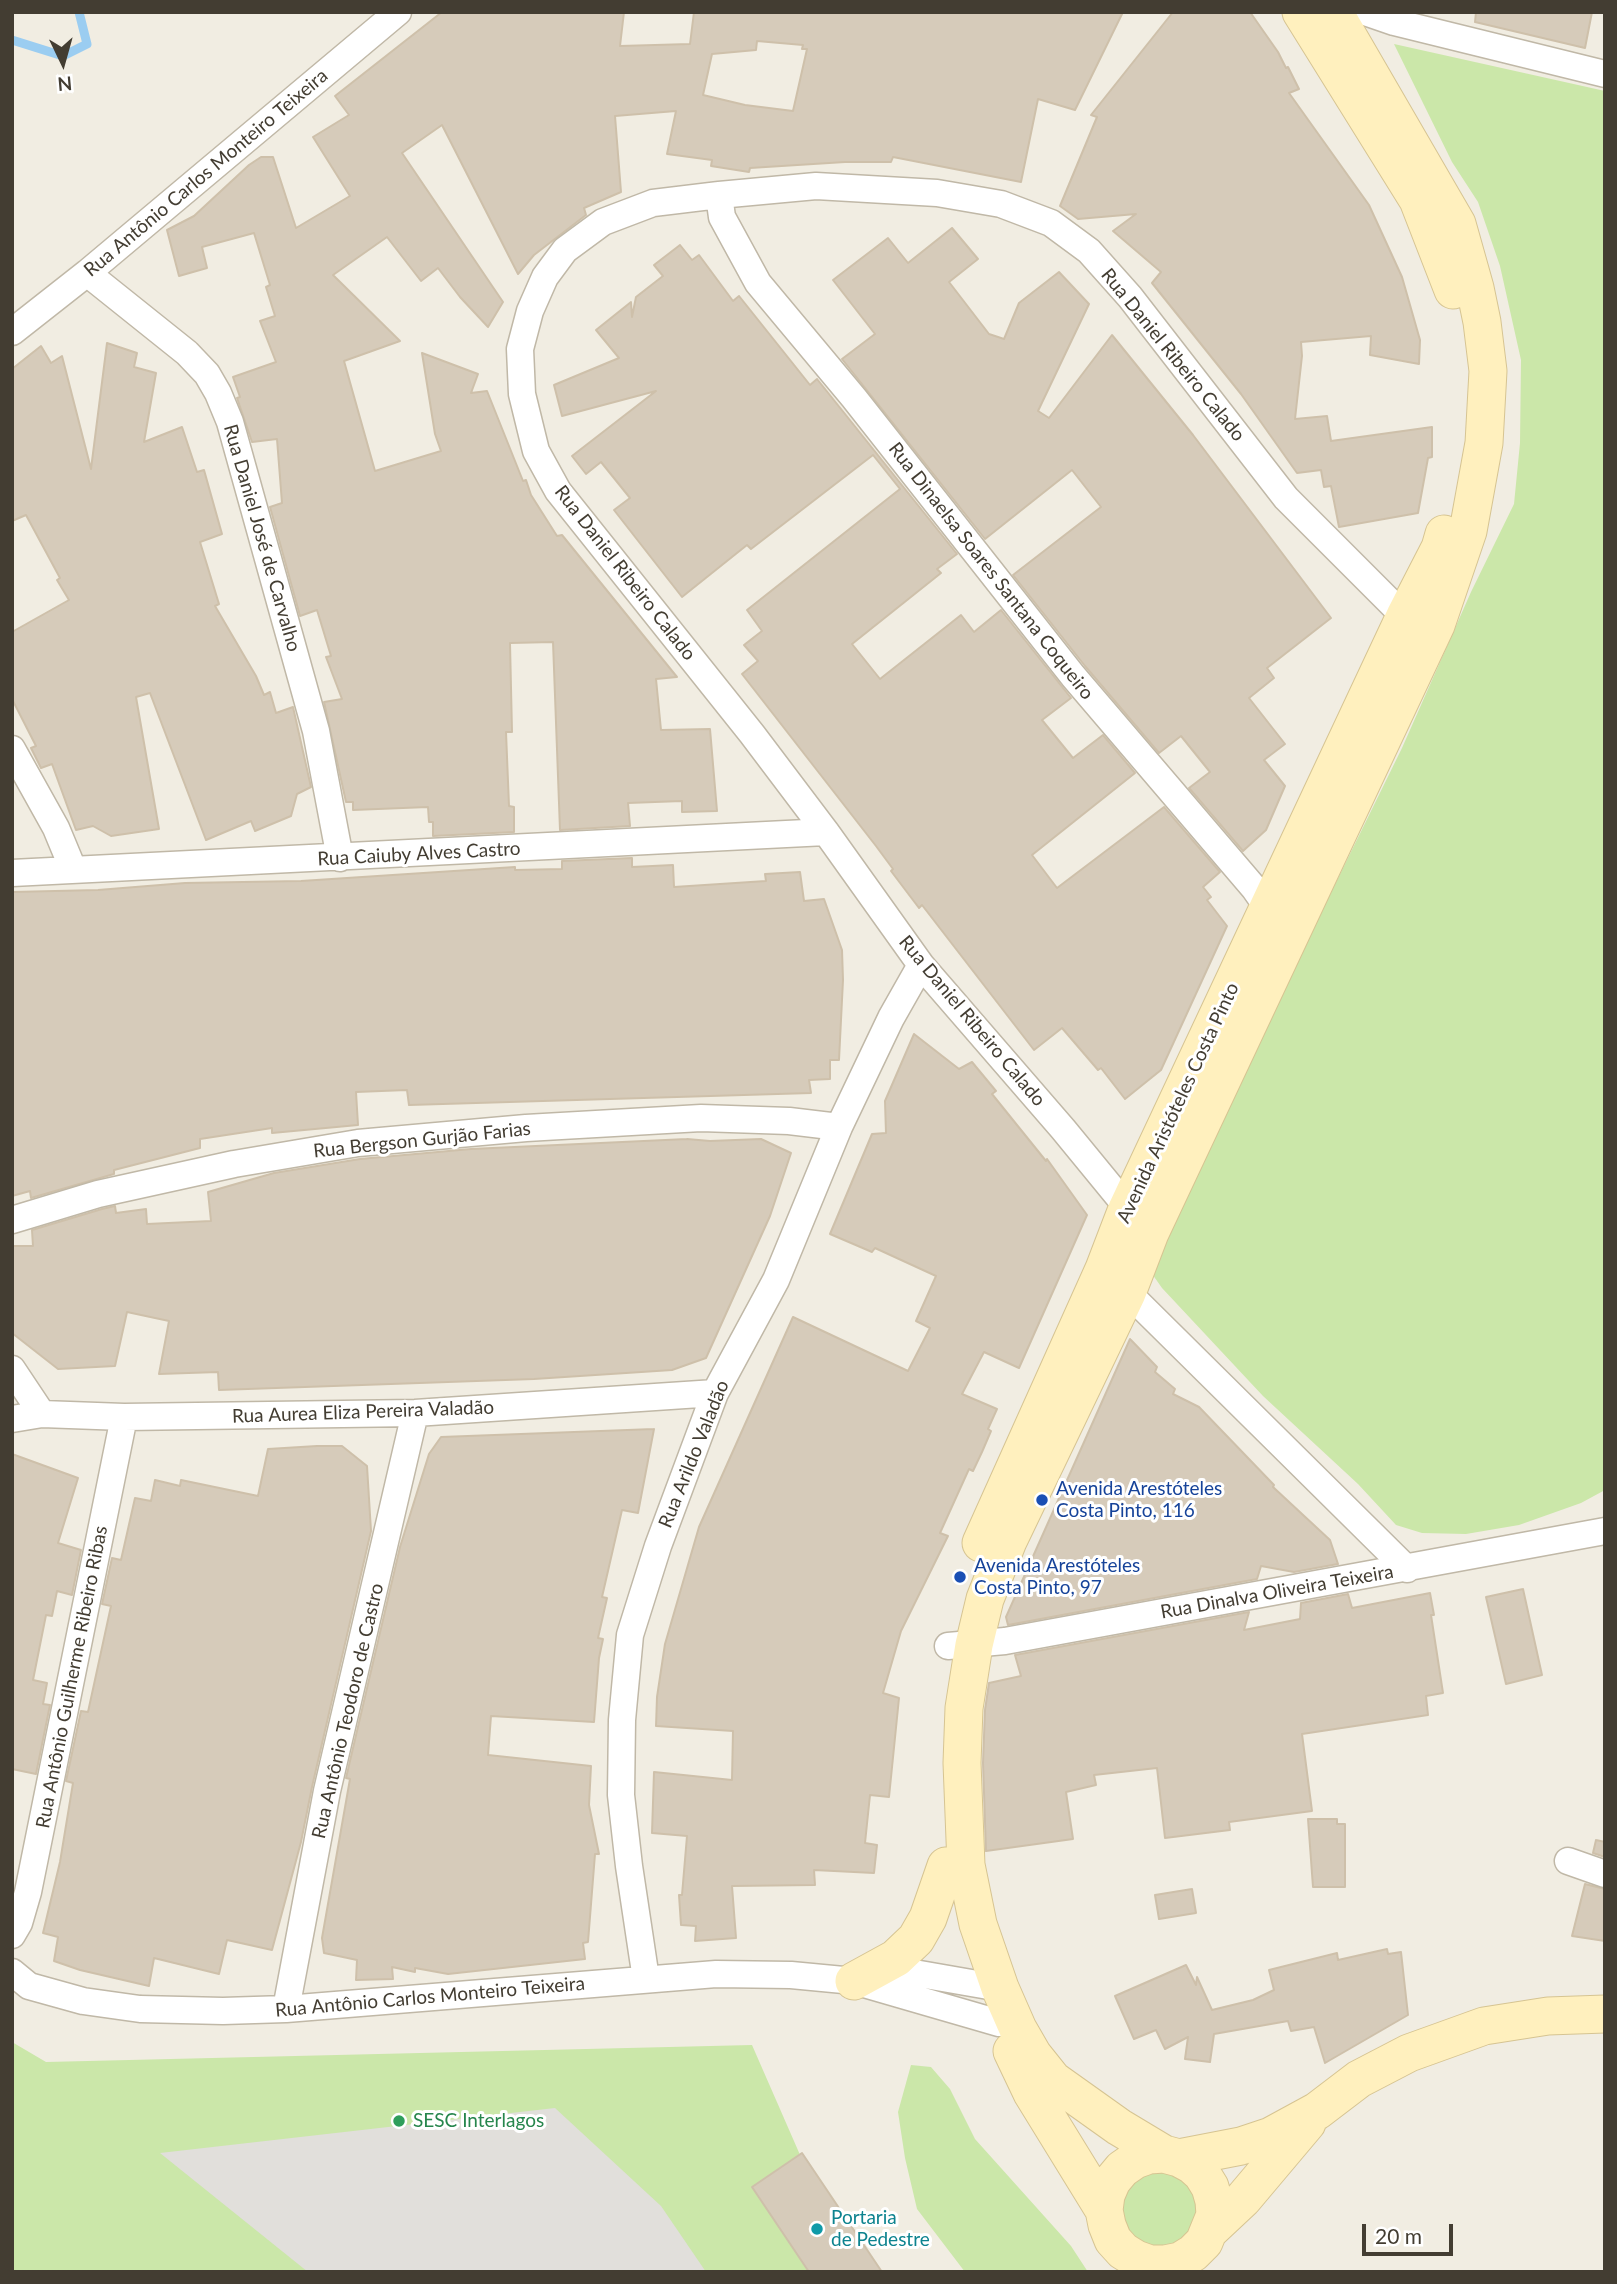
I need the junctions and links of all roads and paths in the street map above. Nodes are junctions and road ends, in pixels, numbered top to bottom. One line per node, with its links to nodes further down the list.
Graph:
1 (398, 12): 5 (street, Rua Antônio Carlos Monteiro Teixeira)
2 (1330, 18): 3 (street); 7 (main road, Avenida Aristóteles Costa Pinto)
3 (1605, 74)
4 (719, 195): 7 (street, Rua Daniel Ribeiro Calado); 9 (street, Rua Daniel Ribeiro Calado); 13 (street, Rua Dinaelsa Soares Santana Coqueiro)
5 (87, 274): 6 (street, Rua Antônio Carlos Monteiro Teixeira); 10 (street, Rua Daniel José de Carvalho)
6 (12, 332)
7 (1420, 621): 13 (main road, Avenida Aristóteles Costa Pinto)
8 (12, 749): 11 (street)
9 (826, 832): 10 (street, Rua Caiuby Alves Castro); 14 (street, Rua Daniel Ribeiro Calado)
10 (340, 858): 11 (street, Rua Caiuby Alves Castro)
11 (73, 869): 12 (street, Rua Caiuby Alves Castro)
12 (12, 873)
13 (1281, 916): 17 (main road, Avenida Aristóteles Costa Pinto)
14 (920, 965): 15 (street, Rua Arildo Valadão); 17 (street, Rua Daniel Ribeiro Calado)
15 (839, 1127): 16 (street, Rua Bergson Gurjão Farias); 20 (street, Rua Arildo Valadão)
16 (12, 1220)
17 (1139, 1221): 18 (main road, Avenida Aristóteles Costa Pinto)
18 (1116, 1281): 26 (street); 27 (main road, Avenida Aristóteles Costa Pinto)
19 (12, 1369): 22 (street)
20 (715, 1393): 21 (street, Rua Aurea Eliza Pereira Valadão); 33 (street, Rua Arildo Valadão)
21 (415, 1413): 23 (street, Rua Aurea Eliza Pereira Valadão); 36 (street, Rua Antônio Teodoro de Castro)
22 (41, 1414): 23 (street, Rua Aurea Eliza Pereira Valadão); 24 (street, Rua Aurea Eliza Pereira Valadão)
23 (124, 1417): 31 (street, Rua Antônio Guilherme Ribeiro Ribas)
24 (12, 1419)
25 (1605, 1531): 26 (street, Rua Dinalva Oliveira Teixeira)
26 (1407, 1569): 27 (street, Rua Dinalva Oliveira Teixeira)
27 (961, 1646): 29 (main road, Avenida Aristóteles Costa Pinto); 35 (main road, Avenida Aristóteles Costa Pinto)
28 (1569, 1861): 30 (street)
29 (946, 1866): 34 (main road); 35 (main road, Avenida Aristóteles Costa Pinto)
30 (1605, 1874)
31 (12, 1935)
32 (12, 1972): 36 (street, Rua Antônio Carlos Monteiro Teixeira)
33 (646, 1979): 34 (street, Rua Antônio Carlos Monteiro Teixeira); 36 (street, Rua Antônio Carlos Monteiro Teixeira)
34 (854, 1980): 35 (street, Rua Antônio Carlos Monteiro Teixeira); 35 (street, Rua Antônio Carlos Monteiro Teixeira)
35 (993, 1999): 39 (main road, Avenida Aristóteles Costa Pinto); 40 (main road, Avenida Aristóteles Costa Pinto)
36 (286, 2009)
37 (1605, 2014): 38 (main road)
38 (1317, 2111): 39 (main road); 41 (main road)
39 (1172, 2156): 40 (main road); 41 (main road)
40 (1104, 2210): 42 (main road)
41 (1207, 2248): 42 (main road)
42 (1128, 2261)

